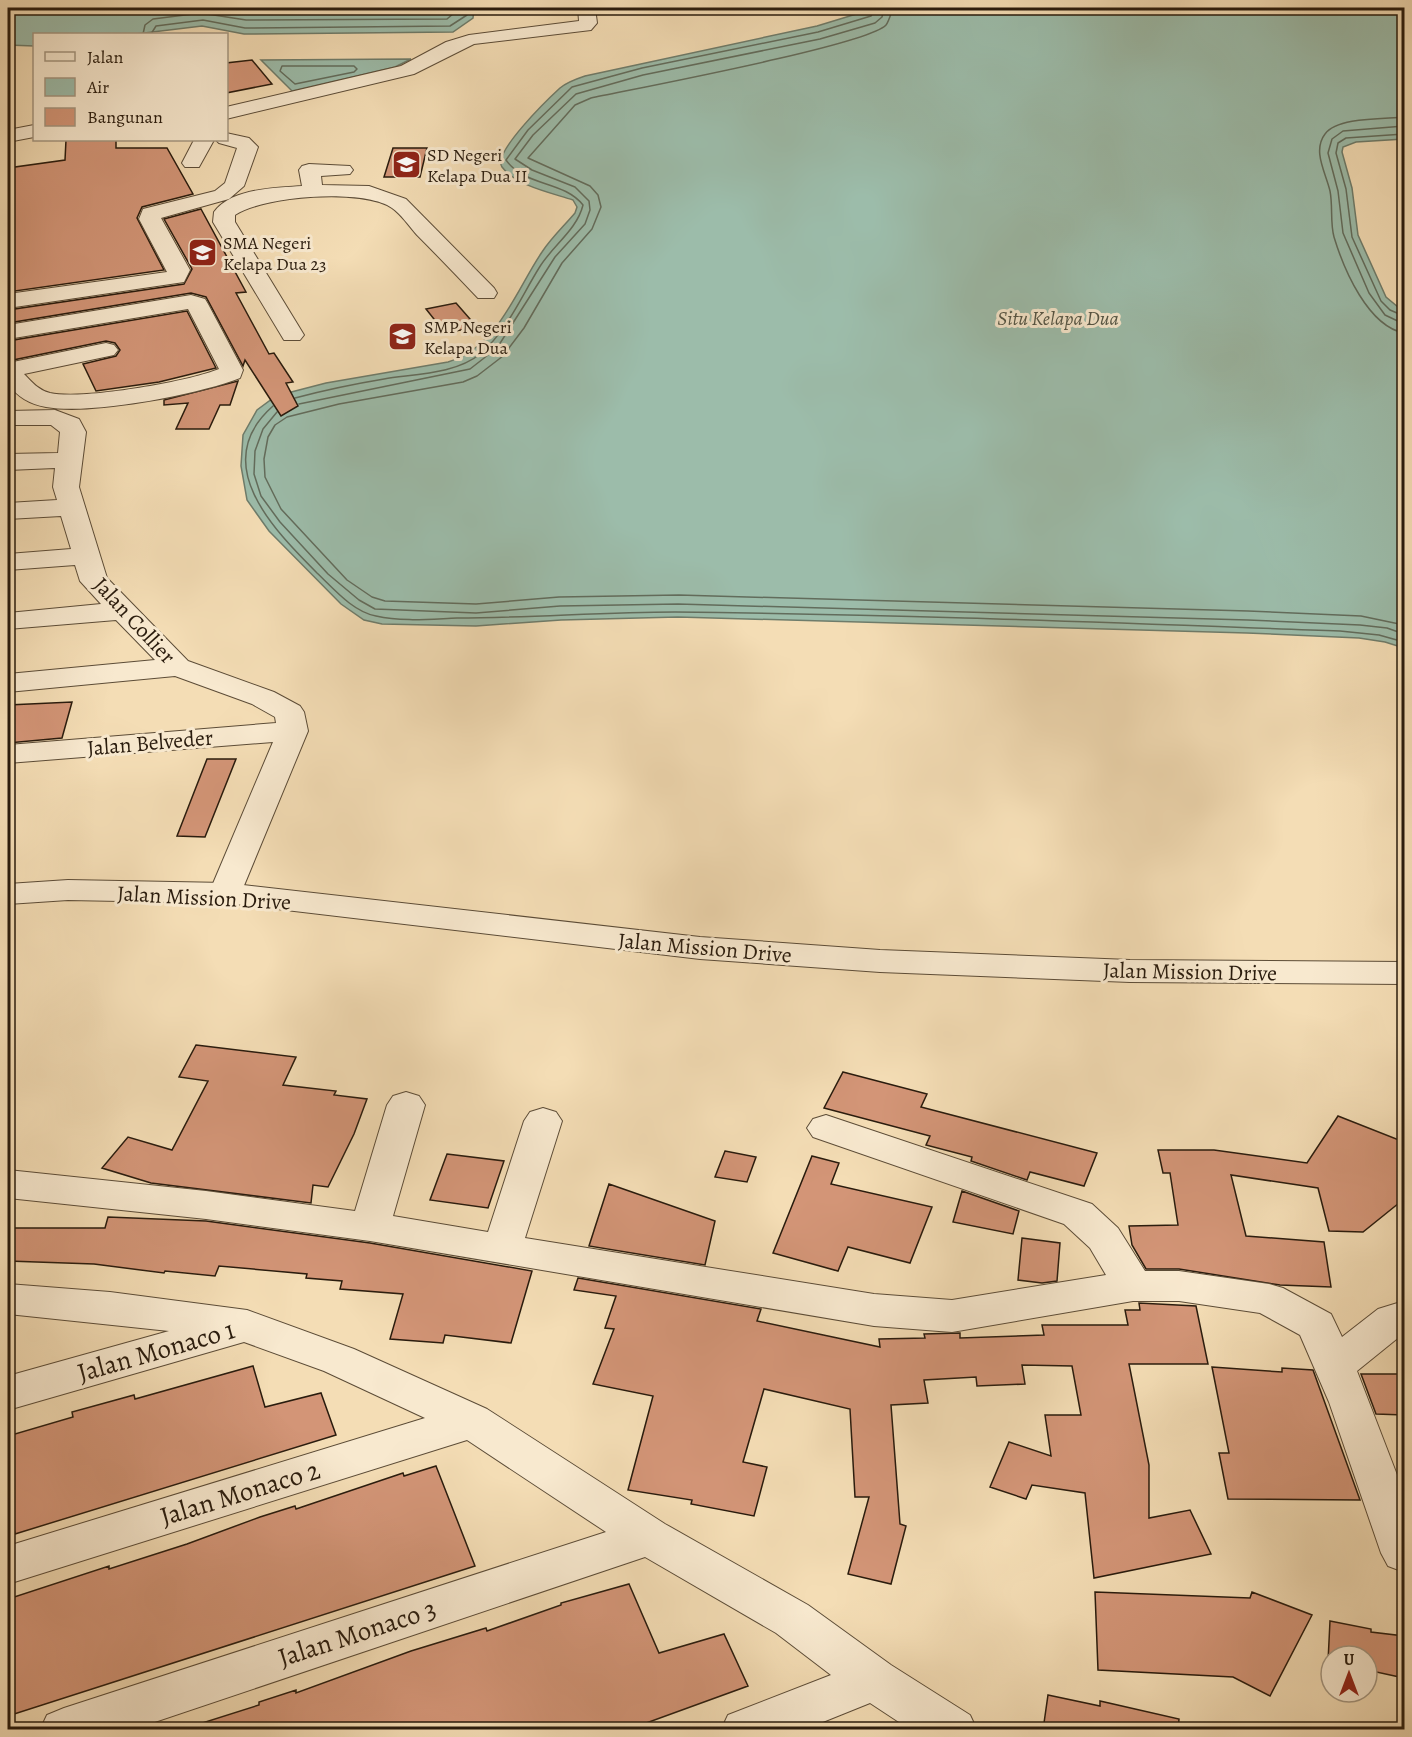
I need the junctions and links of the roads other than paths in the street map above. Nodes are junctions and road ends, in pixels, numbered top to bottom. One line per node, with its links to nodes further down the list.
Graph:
1 (586, 8): 2 (street)
2 (228, 113)
3 (33, 131): 4 (street)
4 (8, 136)
5 (228, 140): 10 (street)
6 (204, 141): 7 (street)
7 (192, 164)
8 (343, 170): 9 (street)
9 (314, 191): 10 (street); 12 (street)
10 (229, 199): 11 (street); 16 (street)
11 (176, 277): 13 (street); 14 (street)
12 (486, 293)
13 (8, 301)
14 (191, 302): 15 (street); 17 (street)
15 (8, 332)
16 (292, 335)
17 (106, 350)
18 (8, 418): 19 (street, Jalan Collier)
19 (69, 460): 20 (street); 21 (street, Jalan Collier)
20 (8, 462)
21 (72, 507): 22 (street); 23 (street, Jalan Collier)
22 (8, 511)
23 (87, 556): 24 (street); 25 (street, Jalan Collier)
24 (8, 562)
25 (123, 611): 26 (street); 27 (street, Jalan Collier)
26 (8, 621)
27 (178, 667): 28 (street); 29 (street, Jalan Collier)
28 (8, 683)
29 (293, 731): 30 (street, Jalan Belveder); 31 (street)
30 (8, 754)
31 (226, 893): 32 (street, Jalan Mission Drive); 33 (street, Jalan Mission Drive)
32 (8, 894)
33 (1404, 973)
34 (405, 1105): 38 (street)
35 (543, 1121): 39 (street)
36 (826, 1128): 40 (street)
37 (8, 1184): 38 (street)
38 (370, 1227): 39 (street)
39 (502, 1249): 40 (street)
40 (1133, 1286): 44 (street)
41 (8, 1299): 43 (street, Jalan Monaco 1)
42 (1404, 1317): 44 (street)
43 (247, 1326): 45 (street, Jalan Monaco 1); 46 (street)
44 (1334, 1365): 48 (street)
45 (8, 1393)
46 (472, 1421): 47 (street); 49 (street, Jalan Monaco 2)
47 (649, 1537): 50 (street); 51 (street, Jalan Monaco 3)
48 (1404, 1553)
49 (8, 1565)
50 (874, 1680): 52 (street); 53 (street)
51 (64, 1730)
52 (745, 1730)
53 (953, 1730)

